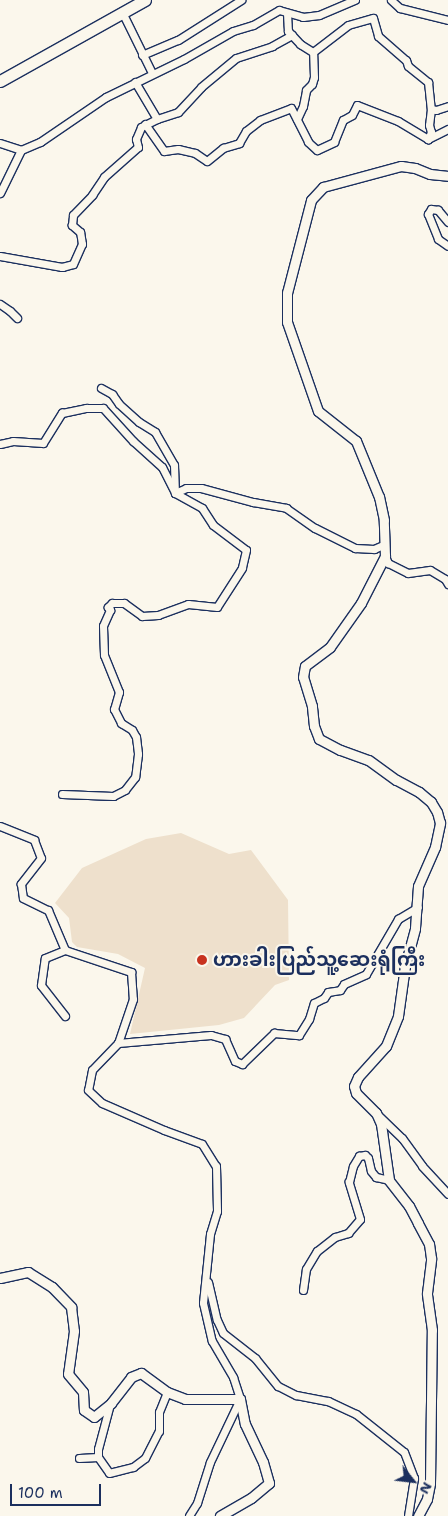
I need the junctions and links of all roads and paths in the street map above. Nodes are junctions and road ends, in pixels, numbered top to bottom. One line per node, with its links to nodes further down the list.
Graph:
1 (145, 0): 5 (highway)
2 (241, 0): 10 (street)
3 (355, 0): 6 (street)
4 (391, 0): 7 (street)
5 (122, 12): 10 (street); 12 (highway)
6 (287, 12): 8 (street); 11 (street)
7 (448, 20)
8 (292, 35): 9 (street); 17 (street)
9 (313, 52): 15 (street); 16 (street)
10 (142, 55): 11 (street)
11 (152, 73): 13 (street)
12 (1, 77)
13 (135, 82): 17 (street); 22 (street)
14 (448, 106): 15 (street)
15 (431, 109): 20 (street)
16 (297, 119): 18 (street); 20 (street)
17 (157, 120): 18 (street)
18 (144, 124): 27 (street)
19 (448, 129): 20 (street)
20 (428, 139)
21 (0, 143): 22 (street)
22 (21, 150): 24 (street)
23 (448, 176): 33 (street)
24 (0, 193)
25 (448, 222): 26 (street)
26 (448, 246)
27 (0, 256)
28 (0, 304): 29 (street)
29 (17, 318)
30 (101, 388): 32 (street)
31 (0, 444): 32 (street)
32 (175, 493): 33 (street); 36 (street)
33 (385, 544): 34 (street)
34 (385, 556): 35 (street); 38 (street)
35 (448, 584)
36 (62, 794)
37 (0, 826): 39 (street)
38 (418, 907): 41 (street); 42 (street)
39 (65, 950): 40 (street); 41 (street)
40 (65, 1016)
41 (118, 1044): 45 (street)
42 (376, 1112): 43 (street); 44 (street)
43 (389, 1180): 47 (street); 56 (street)
44 (448, 1194)
45 (206, 1277): 49 (street); 55 (street)
46 (0, 1278): 50 (street)
47 (303, 1290)
48 (167, 1392): 49 (street); 50 (street); 51 (street)
49 (240, 1399): 53 (street); 54 (street)
50 (110, 1403): 51 (street)
51 (98, 1457): 52 (street)
52 (79, 1458)
53 (189, 1516)
54 (220, 1516)
55 (408, 1516)
56 (418, 1516)

